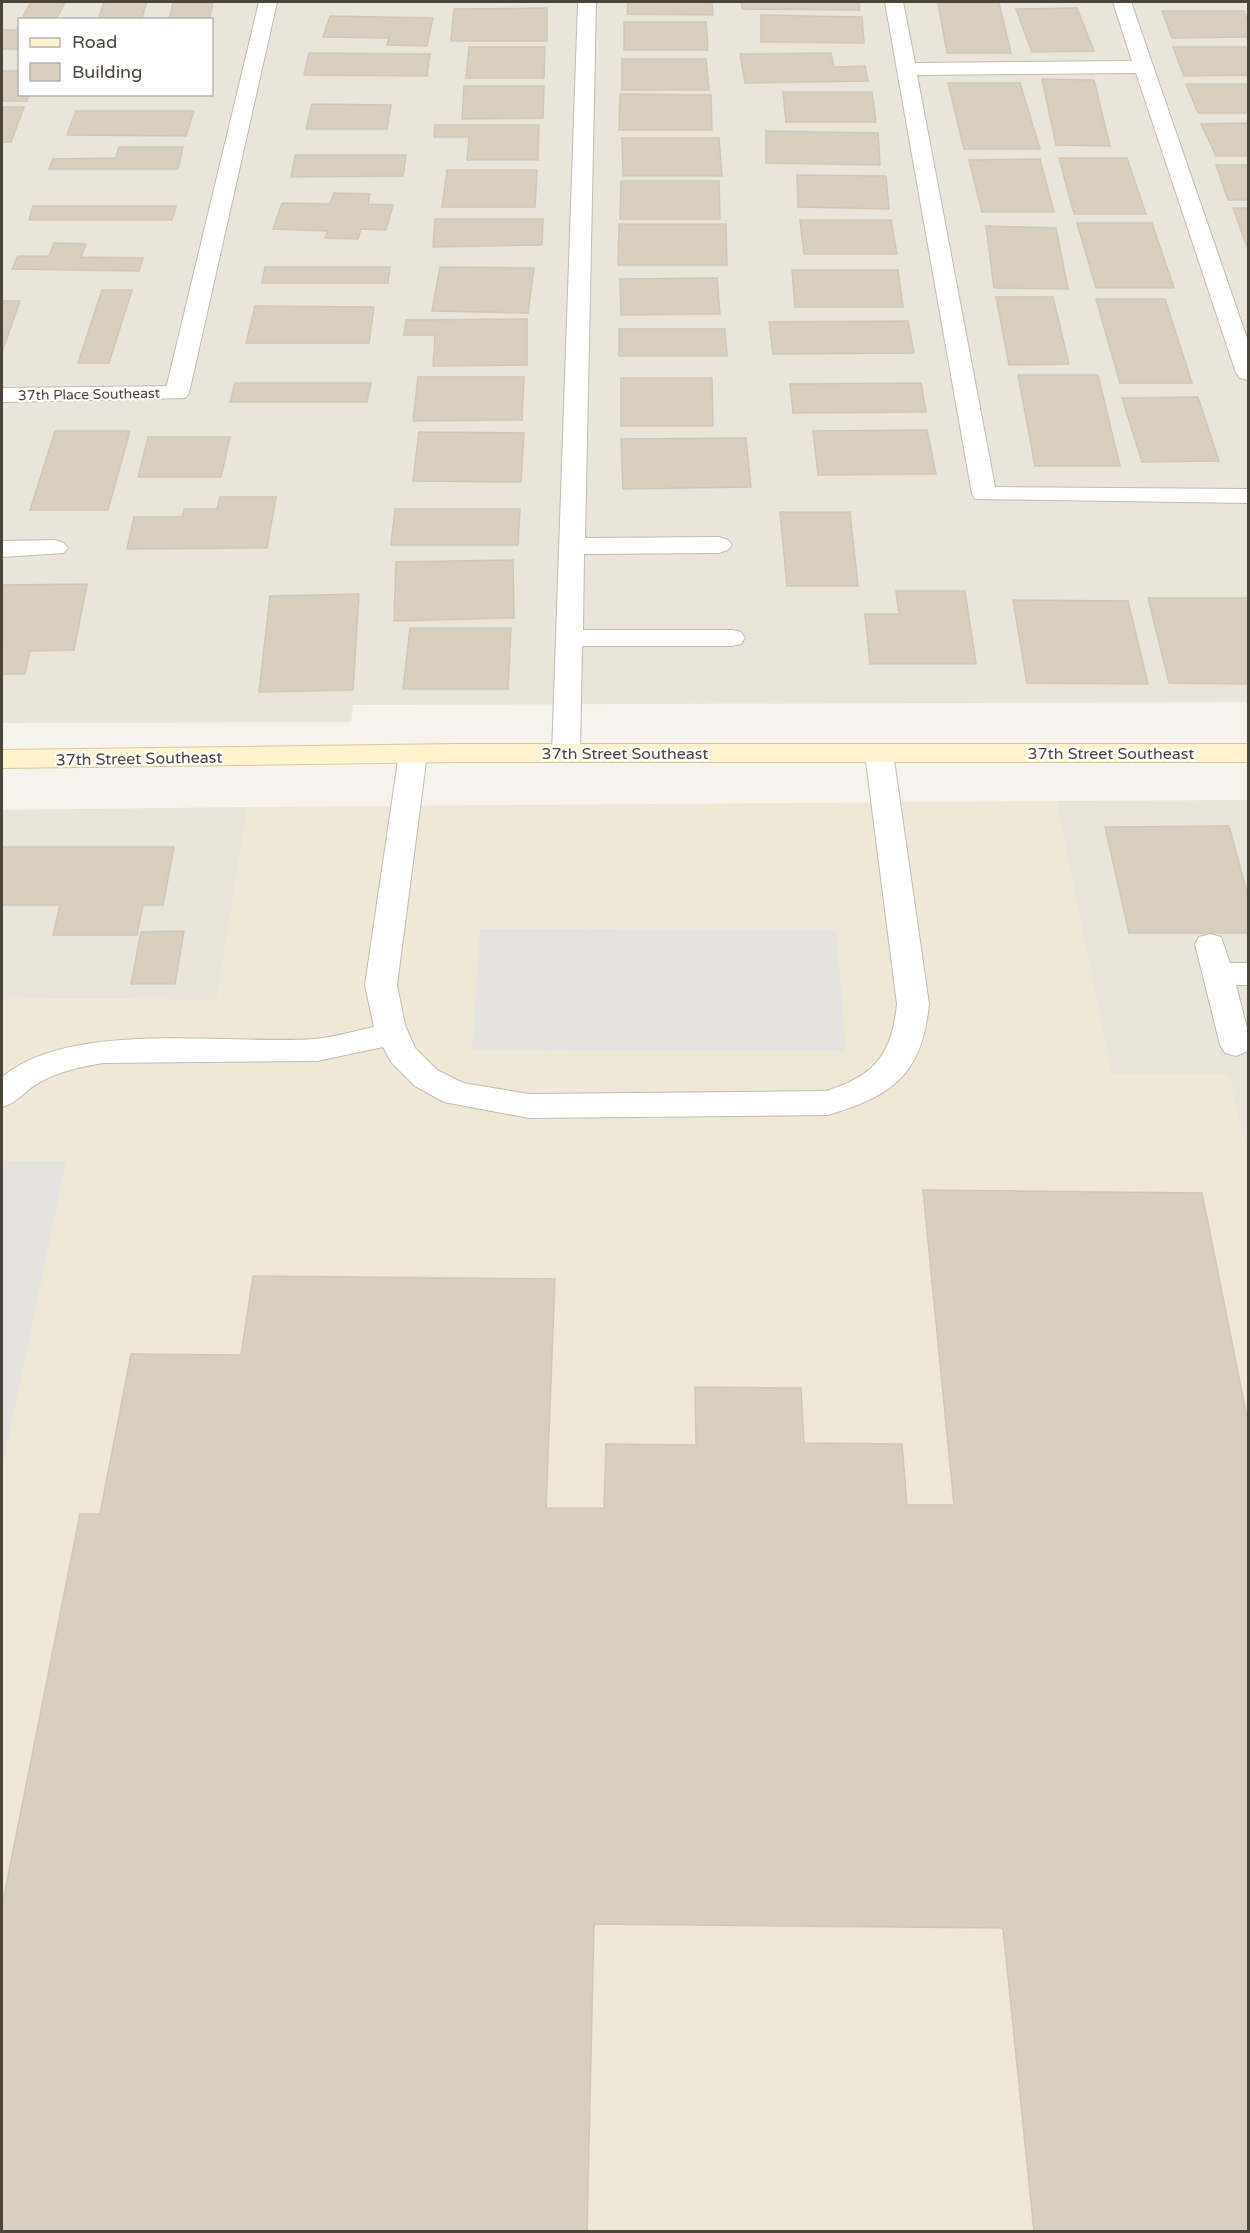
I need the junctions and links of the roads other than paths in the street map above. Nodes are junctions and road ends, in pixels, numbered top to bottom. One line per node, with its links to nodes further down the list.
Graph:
1 (268, 2): 8 (street, 37th Place Southeast)
2 (587, 2): 11 (street)
3 (894, 2): 6 (street)
4 (1122, 2): 5 (street)
5 (1144, 67): 6 (street); 7 (street)
6 (906, 69): 9 (street)
7 (1248, 372)
8 (2, 395)
9 (1248, 496)
10 (719, 545): 11 (street)
11 (572, 546): 14 (street)
12 (55, 548): 13 (street)
13 (2, 549)
14 (569, 638): 15 (street); 16 (street)
15 (732, 638)
16 (566, 753): 17 (street, 37th Street Southeast); 19 (street, 37th Street Southeast)
17 (879, 753): 18 (street, 37th Street Southeast); 24 (street)
18 (1248, 753)
19 (413, 754): 20 (street, 37th Street Southeast); 24 (street)
20 (2, 759)
21 (1210, 944): 22 (street)
22 (1218, 974): 23 (street); 25 (street)
23 (1248, 974)
24 (393, 1034): 26 (street)
25 (1236, 1045)
26 (2, 1095)

